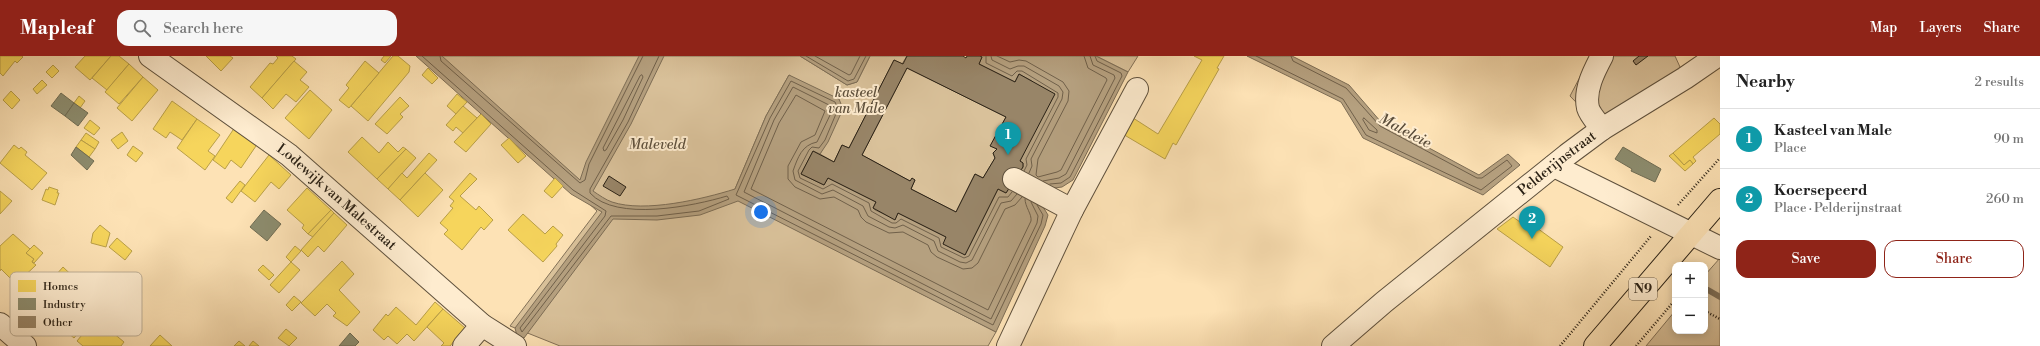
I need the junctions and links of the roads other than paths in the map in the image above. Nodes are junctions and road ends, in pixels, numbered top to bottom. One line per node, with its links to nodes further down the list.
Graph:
1 (150, 56): 13 (street, Lodewijk van Malestraat)
2 (1602, 56): 5 (street)
3 (1717, 56): 5 (street, Pelderijnstraat)
4 (1137, 89): 9 (street)
5 (1602, 130): 6 (street, Pelderijnstraat)
6 (1554, 166): 10 (street); 20 (street, Pelderijnstraat)
7 (1014, 179): 9 (street)
8 (1720, 200): 10 (main road, N9)
9 (1065, 206): 19 (street)
10 (1691, 233): 11 (street); 21 (main road, N9)
11 (1720, 248)
12 (0, 324): 14 (street)
13 (482, 325): 17 (street); 18 (street, Lodewijk van Malestraat)
14 (10, 333)
15 (14, 336): 16 (street)
16 (25, 346)
17 (464, 346)
18 (515, 346)
19 (1008, 346)
20 (1333, 346)
21 (1595, 346)

